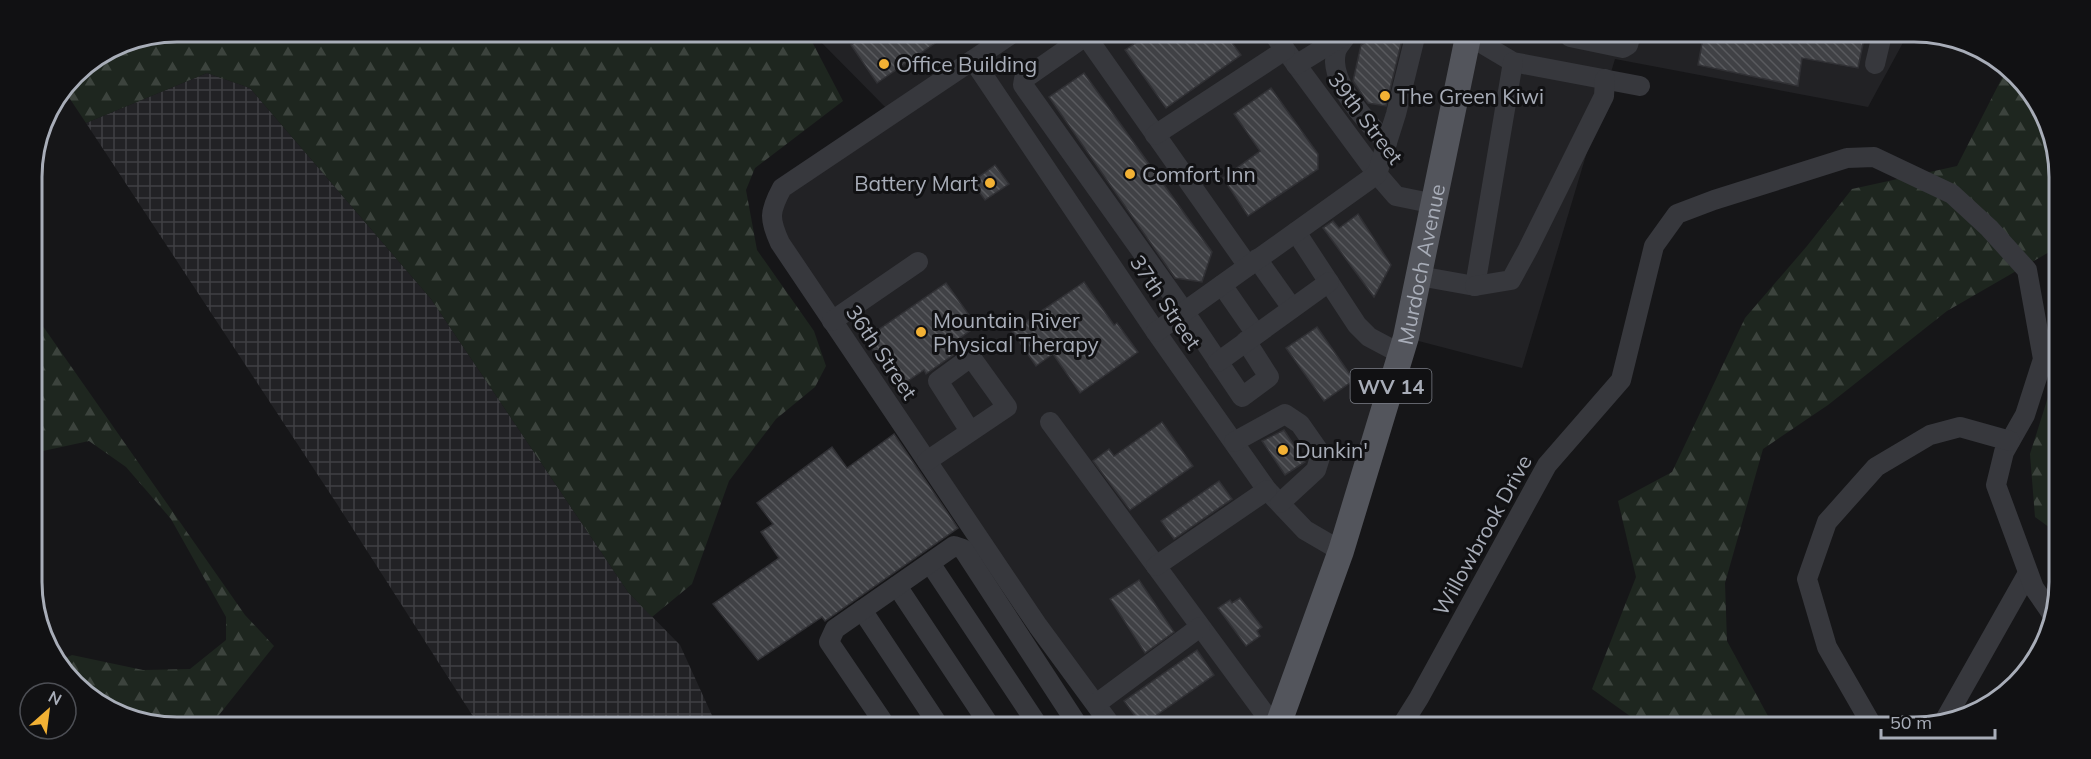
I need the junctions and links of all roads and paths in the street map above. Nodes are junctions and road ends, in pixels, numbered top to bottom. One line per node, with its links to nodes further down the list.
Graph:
1 (1000, 42): 13 (street, 36th Street)
2 (1077, 42): 30 (street)
3 (1090, 42): 18 (street)
4 (1321, 42): 12 (street)
5 (1341, 42): 19 (street)
6 (1414, 42): 19 (street)
7 (1469, 42): 21 (main road, Murdoch Avenue / WV 14)
8 (1479, 42): 14 (street)
9 (1591, 42): 10 (street)
10 (1629, 42)
11 (1880, 42): 15 (street)
12 (1286, 51): 18 (street); 20 (street, 39th Street)
13 (973, 60): 31 (street, 36th Street); 32 (street, 37th Street)
14 (1513, 62): 16 (street); 28 (street)
15 (1875, 64)
16 (1605, 79): 17 (street); 28 (street)
17 (1640, 86)
18 (1155, 135): 24 (street)
19 (1387, 143): 20 (street)
20 (1377, 174): 21 (street, 39th Street); 22 (street)
21 (1435, 204): 25 (main road, Murdoch Avenue / WV 14)
22 (1296, 232): 24 (street); 26 (street)
23 (918, 261): 31 (street)
24 (1252, 263): 27 (street); 29 (street)
25 (1419, 276): 28 (street); 34 (main road, Murdoch Avenue / WV 14)
26 (1329, 282): 29 (street); 34 (street)
27 (1222, 285): 30 (street); 33 (street)
28 (1475, 286)
29 (1292, 308): 33 (street)
30 (1184, 311): 32 (street); 35 (street)
31 (832, 321): 40 (street, 36th Street)
32 (1156, 332): 39 (street, 37th Street)
33 (1251, 338): 35 (street); 35 (street)
34 (1401, 354): 42 (main road, Murdoch Avenue / WV 14)
35 (1218, 362)
36 (1050, 422): 44 (street)
37 (970, 431): 40 (street)
38 (2010, 441): 45 (street, Willowbrook Drive); 60 (street, Willowbrook Drive); 61 (street)
39 (1234, 442): 41 (street, 37th Street); 41 (street)
40 (927, 461): 50 (street, 36th Street)
41 (1274, 496): 42 (street, 37th Street); 44 (street)
42 (1341, 551): 59 (main road, Murdoch Avenue / WV 14)
43 (930, 563): 46 (street); 55 (street); 56 (street)
44 (1156, 566): 49 (street)
45 (2028, 573): 47 (street, Willowbrook Drive); 51 (street)
46 (897, 586): 48 (street); 54 (street)
47 (2046, 606)
48 (862, 610): 52 (street); 53 (street)
49 (1200, 627): 50 (street); 58 (street)
50 (1096, 704): 57 (street, 36th Street)
51 (1950, 712)
52 (880, 717)
53 (933, 717)
54 (984, 717)
55 (1032, 717)
56 (1072, 717)
57 (1105, 717)
58 (1268, 717)
59 (1281, 717)
60 (1407, 717)
61 (1867, 717)

